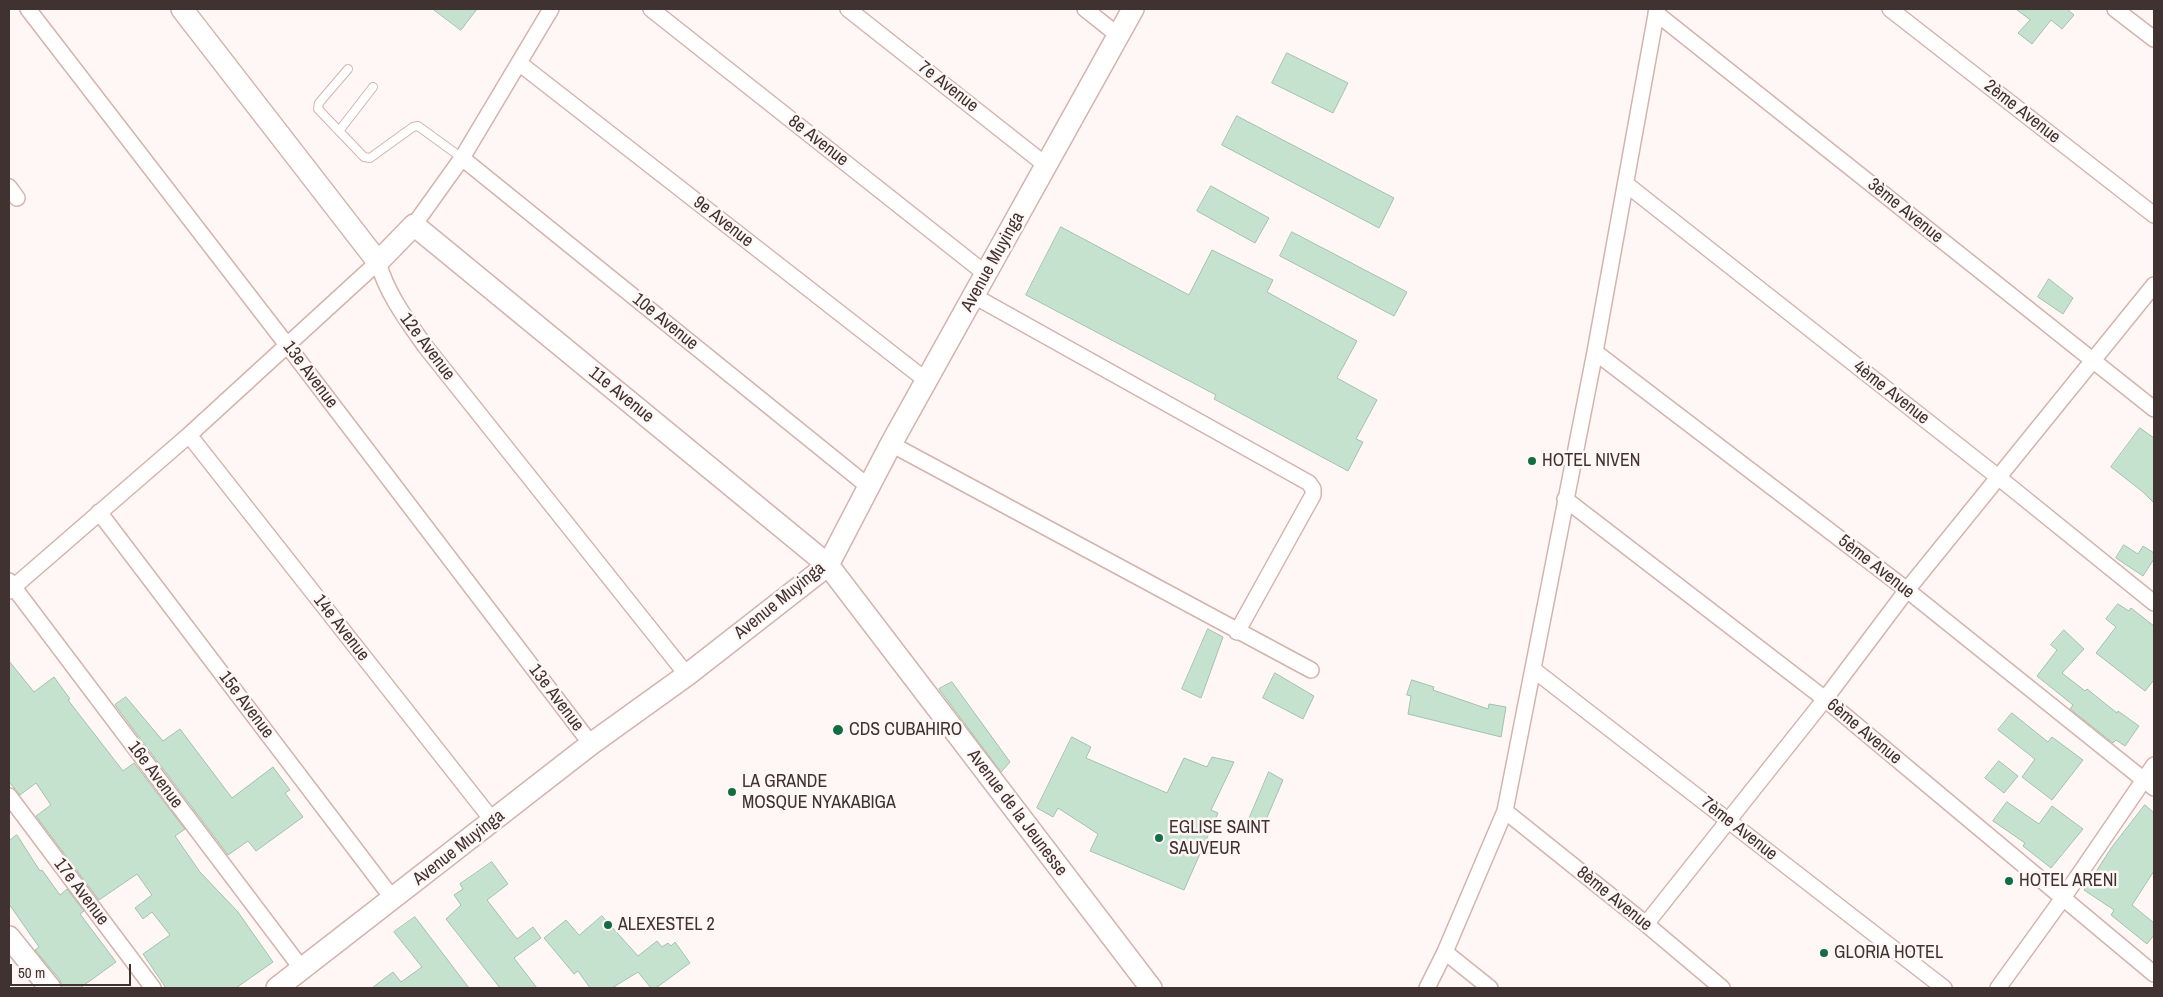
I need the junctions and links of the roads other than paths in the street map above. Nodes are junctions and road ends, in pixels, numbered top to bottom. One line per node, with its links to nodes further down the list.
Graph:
1 (28, 9): 26 (street, 13e Avenue)
2 (182, 9): 22 (street, 12e Avenue)
3 (551, 9): 13 (street)
4 (651, 9): 23 (street, 8e Avenue)
5 (848, 9): 18 (street, 7e Avenue)
6 (1085, 9): 11 (street)
7 (1133, 9): 11 (street, Avenue Muyinga)
8 (1890, 9): 20 (street, 2ème Avenue)
9 (2115, 9): 12 (street)
10 (1656, 11): 19 (street); 28 (street, 3ème Avenue)
11 (1119, 36): 18 (street, Avenue Muyinga)
12 (2154, 39)
13 (518, 63): 17 (street); 29 (street, 9e Avenue)
14 (348, 69): 16 (lane)
15 (373, 87): 16 (lane)
16 (339, 131): 17 (lane)
17 (462, 158): 21 (street); 34 (street, 10e Avenue)
18 (1047, 166): 23 (street, Avenue Muyinga)
19 (1626, 184): 27 (street); 33 (street, 4ème Avenue)
20 (2154, 215)
21 (414, 225): 22 (street); 37 (street, 11e Avenue)
22 (378, 262): 26 (street); 44 (street, 12e Avenue)
23 (986, 274): 25 (street, Avenue Muyinga)
24 (2154, 285): 28 (street)
25 (974, 296): 29 (street, Avenue Muyinga); 41 (street)
26 (287, 345): 31 (street); 46 (street, 13e Avenue)
27 (1595, 352): 35 (street); 39 (street, 5ème Avenue)
28 (2094, 361): 30 (street, 3ème Avenue); 33 (street)
29 (926, 381): 32 (street, Avenue Muyinga)
30 (2154, 409)
31 (189, 435): 36 (street); 52 (street, 14e Avenue)
32 (891, 444): 34 (street, Avenue Muyinga); 41 (street)
33 (1998, 477): 39 (street); 40 (street, 4ème Avenue)
34 (869, 487): 37 (street, Avenue Muyinga)
35 (1565, 500): 43 (street); 45 (street, 6ème Avenue)
36 (100, 512): 38 (street); 54 (street, 15e Avenue)
37 (828, 565): 44 (street, Avenue Muyinga); 63 (street, Avenue de la Jeunesse)
38 (10, 587): 58 (street, 16e Avenue)
39 (1907, 590): 45 (street); 48 (street, 5ème Avenue)
40 (2154, 603)
41 (1238, 632): 42 (street)
42 (1311, 670)
43 (1534, 670): 50 (street); 51 (street, 7ème Avenue)
44 (687, 675): 46 (street, Avenue Muyinga)
45 (1825, 699): 51 (street); 53 (street, 6ème Avenue)
46 (591, 744): 52 (street, Avenue Muyinga)
47 (2154, 765): 48 (street)
48 (2149, 784): 53 (street)
49 (9, 796): 61 (street, 17e Avenue)
50 (1505, 811): 55 (street, 8ème Avenue); 57 (street)
51 (1727, 820): 55 (street); 67 (street, 7ème Avenue)
52 (493, 822): 54 (street, Avenue Muyinga)
53 (2063, 898): 59 (street, 6ème Avenue); 68 (street)
54 (393, 899): 58 (street, Avenue Muyinga)
55 (1646, 924): 66 (street, 8ème Avenue)
56 (9, 937): 60 (street)
57 (1445, 952): 64 (street); 65 (street)
58 (302, 969): 62 (street, Avenue Muyinga)
59 (2154, 974)
60 (50, 988)
61 (152, 988)
62 (277, 988)
63 (1151, 988)
64 (1428, 988)
65 (1490, 988)
66 (1722, 988)
67 (1944, 988)
68 (1998, 988)

